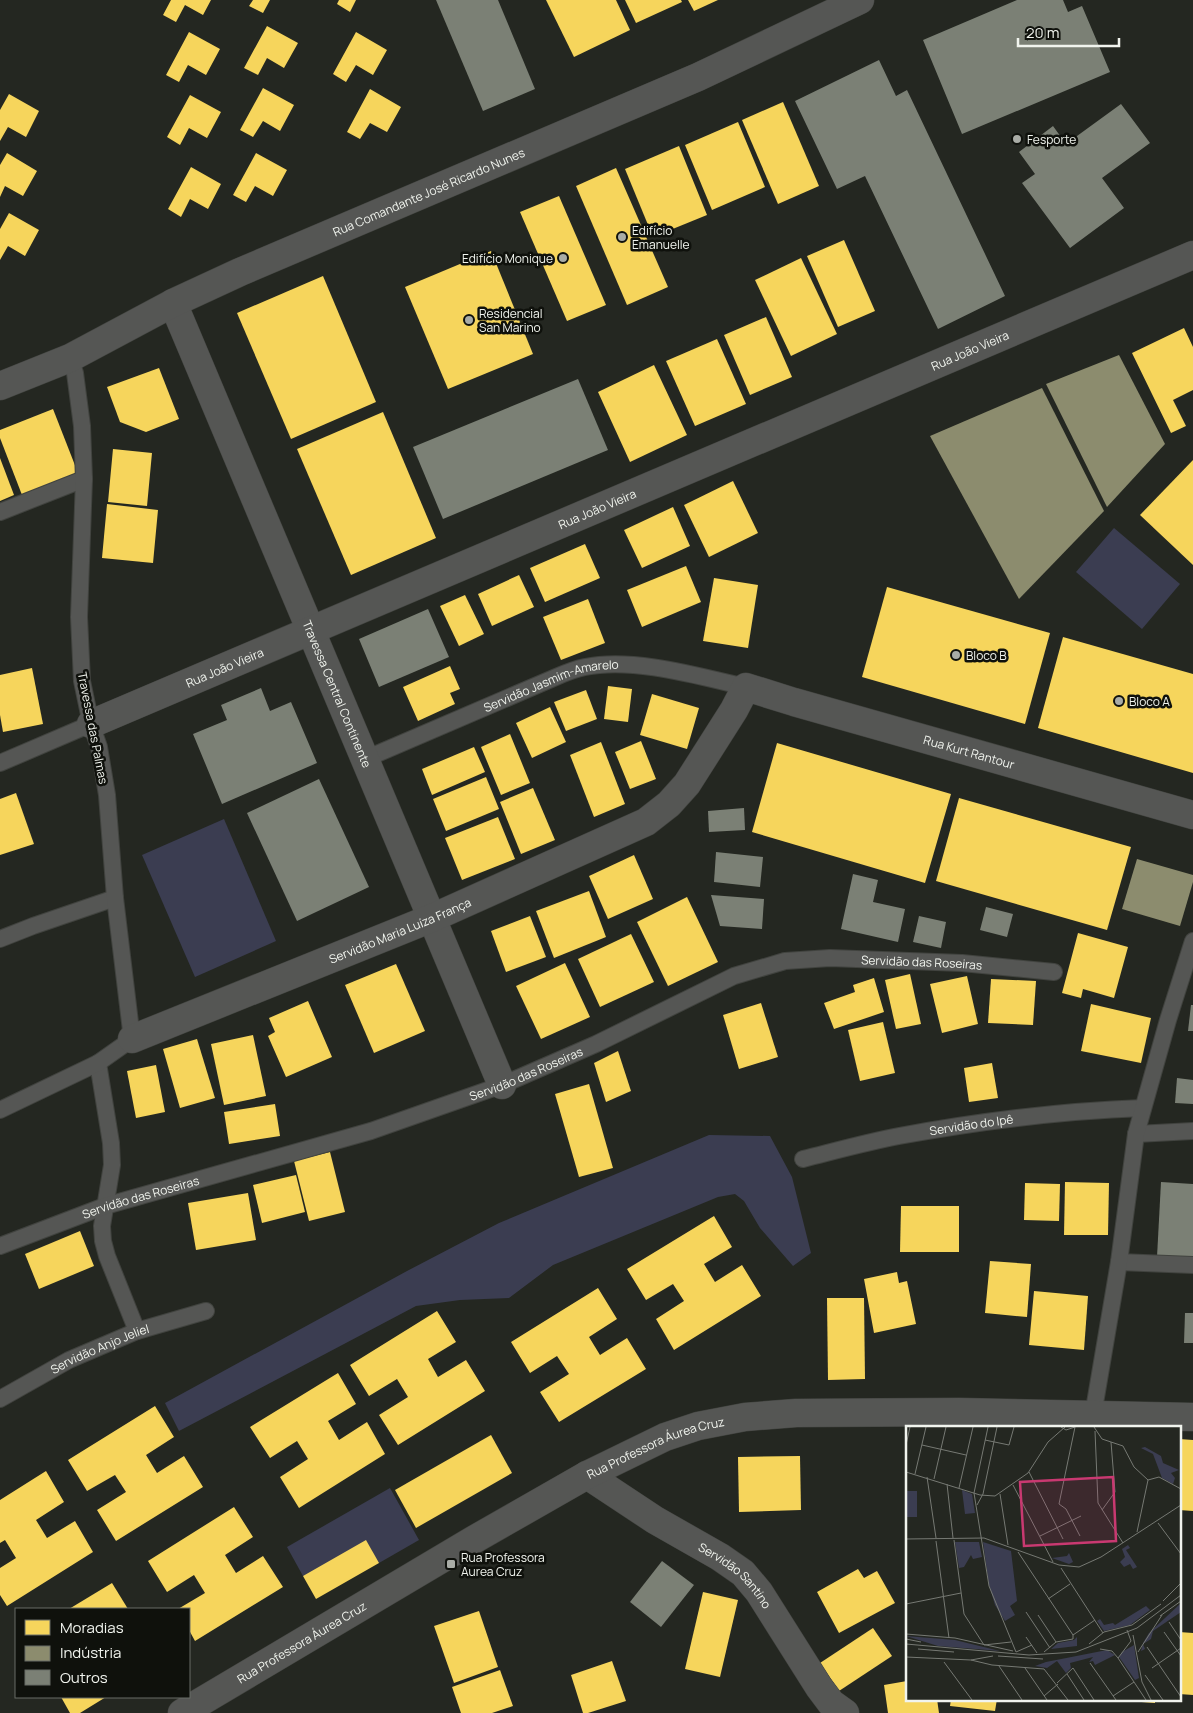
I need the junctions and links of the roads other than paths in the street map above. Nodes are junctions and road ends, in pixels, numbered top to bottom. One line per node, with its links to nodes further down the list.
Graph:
1 (860, 0): 3 (street, Rua Comandante José Ricardo Nunes)
2 (1193, 255): 8 (street, Rua João Vieira)
3 (173, 302): 4 (street, Rua Comandante José Ricardo Nunes); 8 (street, Travessa Central Continente)
4 (70, 358): 5 (street, Rua Comandante José Ricardo Nunes); 6 (lane, Travessa das Palmas)
5 (0, 386)
6 (84, 479): 7 (lane); 10 (lane, Travessa das Palmas)
7 (0, 512)
8 (311, 630): 10 (street, Rua João Vieira); 11 (street, Travessa Central Continente)
9 (746, 686): 11 (lane, Servidão Jasmim-Amarelo); 13 (street, Rua Kurt Rantour); 15 (street, Servidão Maria Luíza França)
10 (91, 724): 12 (lane, Rua João Vieira); 14 (lane, Travessa das Palmas)
11 (365, 759): 15 (street, Travessa Central Continente)
12 (0, 761)
13 (1193, 815)
14 (115, 898): 16 (lane); 19 (lane, Travessa das Palmas)
15 (432, 918): 19 (street, Servidão Maria Luíza França); 21 (street, Travessa Central Continente)
16 (0, 939)
17 (1193, 941): 22 (lane)
18 (1054, 972): 21 (lane, Servidão das Roseiras)
19 (132, 1039): 20 (lane, Servidão Maria Luíza França)
20 (98, 1063): 23 (lane, Servidão Maria Luíza França); 27 (lane)
21 (502, 1085): 27 (lane, Servidão das Roseiras)
22 (1142, 1108): 25 (lane); 26 (lane, Servidão do Ipê)
23 (0, 1110)
24 (1193, 1131): 25 (lane)
25 (1136, 1134): 29 (lane)
26 (803, 1159)
27 (105, 1206): 28 (lane, Servidão das Roseiras); 32 (lane)
28 (0, 1246)
29 (1119, 1262): 30 (lane); 34 (lane)
30 (1193, 1265)
31 (206, 1311): 32 (lane, Servidão Anjo Jeliel)
32 (136, 1331): 33 (lane, Servidão Anjo Jeliel)
33 (0, 1399)
34 (1093, 1415): 35 (street, Rua Professora Áurea Cruz); 36 (street, Rua Professora Áurea Cruz)
35 (1193, 1417)
36 (587, 1475): 37 (street, Rua Professora Áurea Cruz); 38 (street, Servidão Santino)
37 (182, 1713)
38 (845, 1713)

